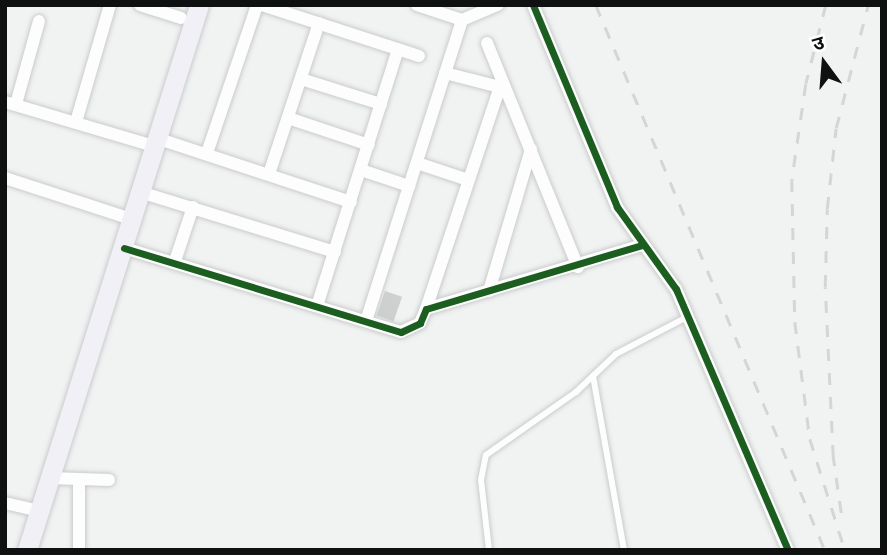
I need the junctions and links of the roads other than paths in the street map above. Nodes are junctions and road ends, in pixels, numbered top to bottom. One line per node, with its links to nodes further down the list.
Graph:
1 (110, 5): 21 (street)
2 (140, 5): 8 (street)
3 (199, 5): 22 (main road)
4 (260, 5): 11 (street); 25 (street)
5 (417, 5): 9 (street)
6 (498, 5): 9 (street)
7 (533, 5): 36 (street)
8 (183, 11): 22 (main road)
9 (462, 20): 15 (street)
10 (40, 21): 18 (street)
11 (319, 23): 13 (street); 16 (street)
12 (487, 43): 17 (street)
13 (398, 49): 14 (street); 19 (street)
14 (419, 55)
15 (445, 73): 17 (street); 26 (street)
16 (301, 79): 19 (street); 20 (street)
17 (501, 84): 24 (street); 30 (street)
18 (10, 103): 21 (street)
19 (382, 104): 23 (street)
20 (288, 118): 23 (street); 28 (street)
21 (76, 122): 22 (street)
22 (151, 142): 25 (street); 32 (main road); 35 (main road)
23 (369, 145): 27 (street)
24 (530, 149): 40 (street); 41 (street)
25 (207, 153): 28 (street)
26 (417, 163): 30 (street); 31 (street)
27 (361, 170): 31 (street); 33 (street)
28 (269, 174): 33 (street)
29 (5, 178): 35 (street)
30 (468, 180): 43 (street)
31 (409, 186): 45 (street)
32 (140, 192): 34 (street); 37 (main road)
33 (351, 202): 38 (street)
34 (193, 207): 38 (street); 39 (street)
35 (122, 216): 47 (main road)
36 (642, 245): 40 (street); 44 (street)
37 (124, 248): 39 (street); 47 (main road)
38 (335, 253): 42 (street)
39 (175, 261): 42 (street)
40 (578, 267): 41 (street)
41 (489, 291): 43 (street)
42 (317, 306): 45 (street)
43 (426, 309): 45 (street)
44 (688, 316): 46 (lane); 58 (street)
45 (366, 321)
46 (593, 376): 53 (lane); 57 (lane)
47 (73, 391): 48 (main road); 52 (main road)
48 (50, 478): 50 (street); 52 (main road)
49 (109, 480): 50 (street)
50 (79, 483): 56 (street)
51 (5, 503): 52 (street)
52 (34, 510): 54 (main road); 55 (main road)
53 (621, 549)
54 (14, 550)
55 (27, 550)
56 (79, 550)
57 (489, 550)
58 (788, 550)

